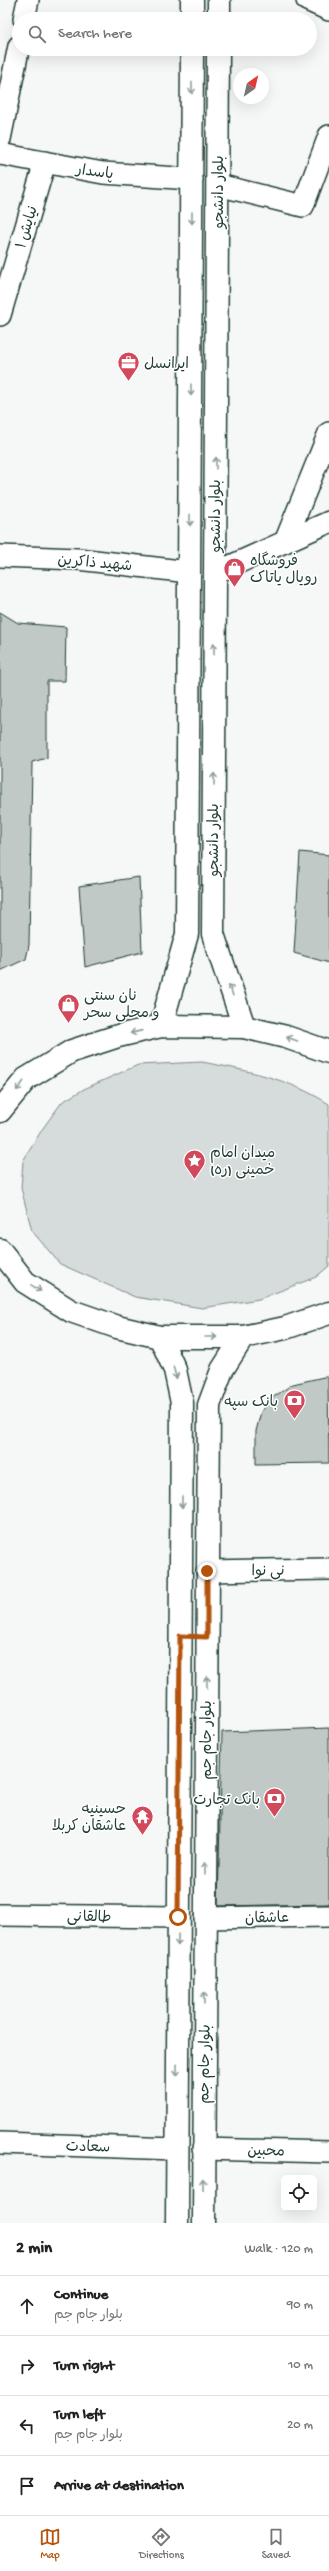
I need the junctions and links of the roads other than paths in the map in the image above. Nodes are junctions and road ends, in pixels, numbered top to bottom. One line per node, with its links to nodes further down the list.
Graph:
1 (28, 0): 6 (street)
2 (192, 0): 7 (main road)
3 (219, 0): 8 (main road)
4 (307, 0): 5 (street)
5 (329, 10)
6 (25, 12)
7 (192, 12)
8 (219, 12)
9 (17, 56): 13 (street)
10 (192, 56): 16 (main road, بلوار دانشجو, one-way to 16)
11 (218, 56): 17 (main road, بلوار دانشجو)
12 (329, 136): 17 (street)
13 (0, 139)
14 (0, 154): 15 (street, پاسدار)
15 (45, 162): 16 (street, پاسدار); 18 (street, نیایش ۱)
16 (192, 179): 23 (main road, بلوار دانشجو, one-way to 23)
17 (218, 185): 24 (main road, بلوار دانشجو, one-way to 17)
18 (0, 315)
19 (329, 433): 21 (street)
20 (329, 522): 21 (street)
21 (285, 542): 24 (street)
22 (0, 556): 23 (street, شهید ذاکرین)
23 (190, 572): 25 (main road, بلوار دانشجو)
24 (215, 574): 26 (main road, بلوار دانشجو, one-way to 24)
25 (160, 1026): 26 (main road); 28 (main road, one-way to 28)
26 (244, 1027): 27 (main road, one-way to 26)
27 (329, 1052)
28 (0, 1111)
29 (0, 1250): 30 (main road)
30 (9, 1273): 32 (main road, one-way to 32)
31 (329, 1313): 33 (main road)
32 (160, 1337): 33 (main road, one-way to 33); 36 (main road, بلوار جام جم, one-way to 36)
33 (243, 1337): 35 (main road, بلوار جام جم)
34 (329, 1569): 35 (street, نی نوا)
35 (207, 1571): 37 (main road, بلوار جام جم)
36 (180, 1636): 37 (main road); 40 (main road, بلوار جام جم)
37 (207, 1637): 41 (main road, بلوار جام جم, one-way to 37)
38 (0, 1915): 40 (street, طالقانی)
39 (329, 1916): 41 (street, عاشقان)
40 (178, 1917): 43 (main road, بلوار جام جم, one-way to 43)
41 (205, 1918): 44 (main road, بلوار جام جم, one-way to 41)
42 (0, 2143): 43 (street, سعادت)
43 (176, 2149): 46 (main road, بلوار جام جم)
44 (203, 2149): 45 (street, محبین); 47 (main road, بلوار جام جم, one-way to 44)
45 (329, 2152)
46 (177, 2223)
47 (204, 2223)

